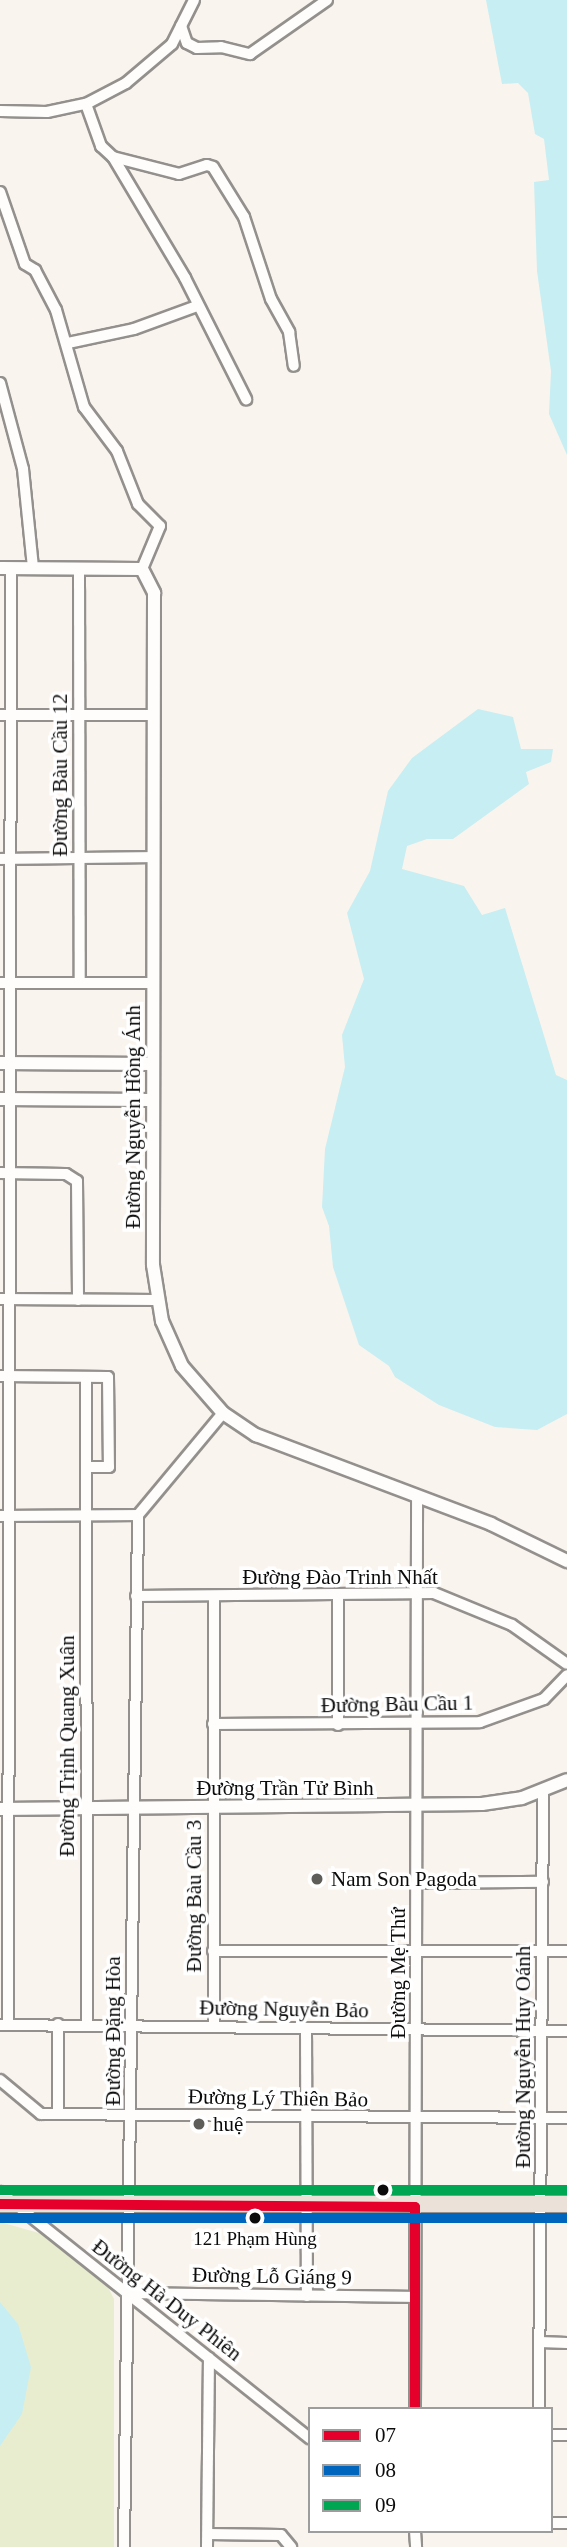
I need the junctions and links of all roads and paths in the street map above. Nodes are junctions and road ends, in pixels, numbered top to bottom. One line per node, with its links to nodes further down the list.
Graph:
1 (194, 0): 3 (street)
2 (327, 0): 3 (street)
3 (181, 26): 4 (street)
4 (86, 104): 5 (street); 6 (street)
5 (0, 111)
6 (113, 157): 8 (street); 10 (street)
7 (0, 192): 9 (street)
8 (197, 306): 9 (street); 12 (street)
9 (68, 343): 16 (street)
10 (294, 366)
11 (0, 383): 14 (street)
12 (246, 399)
13 (5, 568): 14 (street); 18 (street)
14 (33, 568): 15 (street)
15 (79, 569): 16 (street); 17 (street, Đường Bàu Cầu 12)
16 (142, 569): 19 (street, Đường Nguyễn Hồng Ánh)
17 (79, 714): 18 (street); 19 (street); 21 (street, Đường Bàu Cầu 12)
18 (5, 715): 22 (street)
19 (153, 715): 20 (street, Đường Nguyễn Hồng Ánh)
20 (153, 857): 21 (street); 24 (street, Đường Nguyễn Hồng Ánh)
21 (79, 858): 22 (street); 23 (street, Đường Bàu Cầu 12)
22 (6, 859): 25 (street)
23 (80, 982): 24 (street); 25 (street)
24 (152, 982): 27 (street, Đường Nguyễn Hồng Ánh)
25 (5, 983): 26 (street)
26 (5, 1063): 27 (street); 28 (street)
27 (152, 1064): 29 (street, Đường Nguyễn Hồng Ánh)
28 (5, 1099): 29 (street); 30 (street)
29 (151, 1100): 33 (street, Đường Nguyễn Hồng Ánh)
30 (5, 1173): 31 (street); 32 (street)
31 (5, 1299): 32 (street); 34 (street)
32 (78, 1300): 33 (street)
33 (157, 1300): 36 (street, Đường Nguyễn Hồng Ánh)
34 (5, 1376): 35 (street); 40 (street)
35 (86, 1377): 37 (street, Đường Trịnh Quang Xuân); 37 (street)
36 (223, 1413): 38 (street, Đường Nguyễn Hồng Ánh); 39 (street)
37 (86, 1467): 41 (street, Đường Trịnh Quang Xuân)
38 (417, 1496): 42 (street, Đường Nguyễn Hồng Ánh); 43 (street, Đường Mẹ Thứ)
39 (138, 1515): 41 (street); 44 (street, Đường Đặng Hòa)
40 (5, 1516): 41 (street); 47 (street)
41 (86, 1516): 58 (street, Đường Trịnh Quang Xuân)
42 (567, 1561)
43 (417, 1593): 46 (street, Đường Đào Trinh Nhất); 48 (street, Đường Đào Trinh Nhất); 52 (street, Đường Mẹ Thứ)
44 (136, 1596): 45 (street, Đường Đào Trinh Nhất); 59 (street, Đường Đặng Hòa)
45 (214, 1597): 46 (street, Đường Đào Trinh Nhất); 50 (street, Đường Bàu Cầu 3)
46 (338, 1597): 51 (street)
47 (5, 1662): 53 (street)
48 (567, 1664)
49 (567, 1675): 52 (street, Đường Bàu Cầu 1)
50 (213, 1724): 51 (street, Đường Bàu Cầu 1); 57 (street, Đường Bàu Cầu 3)
51 (338, 1725): 52 (street, Đường Bàu Cầu 1)
52 (417, 1725): 56 (street, Đường Mẹ Thứ)
53 (5, 1729): 60 (street)
54 (567, 1780): 55 (street, Đường Trần Tử Bình)
55 (543, 1790): 56 (street, Đường Trần Tử Bình); 61 (street, Đường Nguyễn Huy Oánh)
56 (417, 1806): 57 (street, Đường Trần Tử Bình); 62 (street, Đường Mẹ Thứ)
57 (213, 1807): 59 (street, Đường Trần Tử Bình); 64 (street, Đường Bàu Cầu 3)
58 (87, 1808): 59 (street, Đường Trần Tử Bình); 60 (street, Đường Trần Tử Bình); 71 (street, Đường Trịnh Quang Xuân)
59 (133, 1808): 72 (street, Đường Đặng Hòa)
60 (4, 1809): 63 (street)
61 (543, 1882): 62 (street); 65 (street, Đường Nguyễn Huy Oánh)
62 (417, 1884): 67 (street, Đường Mẹ Thứ)
63 (4, 1897): 68 (street)
64 (213, 1951): 67 (street); 73 (street, Đường Bàu Cầu 3)
65 (542, 1951): 66 (street); 67 (street); 76 (street, Đường Nguyễn Huy Oánh)
66 (567, 1951)
67 (417, 1952): 75 (street, Đường Mẹ Thứ)
68 (4, 1979): 69 (street)
69 (4, 2024): 70 (street, Đường Nguyễn Bảo)
70 (58, 2024): 71 (street, Đường Nguyễn Bảo); 79 (street)
71 (87, 2025): 72 (street, Đường Nguyễn Bảo)
72 (132, 2025): 73 (street, Đường Nguyễn Bảo); 80 (street, Đường Đặng Hòa)
73 (214, 2027): 74 (street, Đường Nguyễn Bảo)
74 (306, 2029): 75 (street, Đường Nguyễn Bảo); 81 (street)
75 (416, 2031): 76 (street, Đường Nguyễn Bảo); 84 (street, Đường Mẹ Thứ)
76 (542, 2031): 77 (street, Đường Nguyễn Bảo); 82 (street, Đường Nguyễn Huy Oánh)
77 (567, 2031)
78 (0, 2080): 79 (street, Đường Lý Thiên Bảo)
79 (58, 2114): 80 (street, Đường Lý Thiên Bảo)
80 (132, 2115): 81 (street, Đường Lý Thiên Bảo); 86 (street, Đường Đặng Hòa)
81 (306, 2118): 84 (street, Đường Lý Thiên Bảo); 90 (street)
82 (541, 2118): 83 (street, Đường Lý Thiên Bảo); 84 (street, Đường Lý Thiên Bảo); 88 (street, Đường Nguyễn Huy Oánh)
83 (567, 2118)
84 (416, 2120): 91 (street, Đường Mẹ Thứ)
85 (0, 2192): 87 (street, Đường Hà Duy Phiên)
86 (131, 2203): 87 (main road); 90 (main road); 92 (street, Đường Đặng Hòa)
87 (7, 2204): 92 (street, Đường Hà Duy Phiên)
88 (541, 2204): 89 (main road); 91 (main road); 95 (street, Đường Nguyễn Huy Oánh)
89 (567, 2204)
90 (306, 2206): 91 (main road); 93 (street)
91 (415, 2207): 94 (street, Đường Mẹ Thứ)
92 (129, 2293): 93 (street, Đường Lỗ Giáng 9); 97 (street, Đường Hà Duy Phiên); 102 (street, Đường Đặng Hòa)
93 (307, 2296): 94 (street, Đường Lỗ Giáng 9)
94 (415, 2297): 98 (street, Đường Mẹ Thứ)
95 (540, 2342): 96 (street); 99 (street, Đường Nguyễn Huy Oánh)
96 (567, 2343)
97 (209, 2358): 100 (street, Đường Hà Duy Phiên); 101 (street)
98 (415, 2407)
99 (540, 2407)
100 (308, 2437)
101 (208, 2534): 103 (street); 104 (street)
102 (124, 2547)
103 (208, 2547)
104 (291, 2547)

